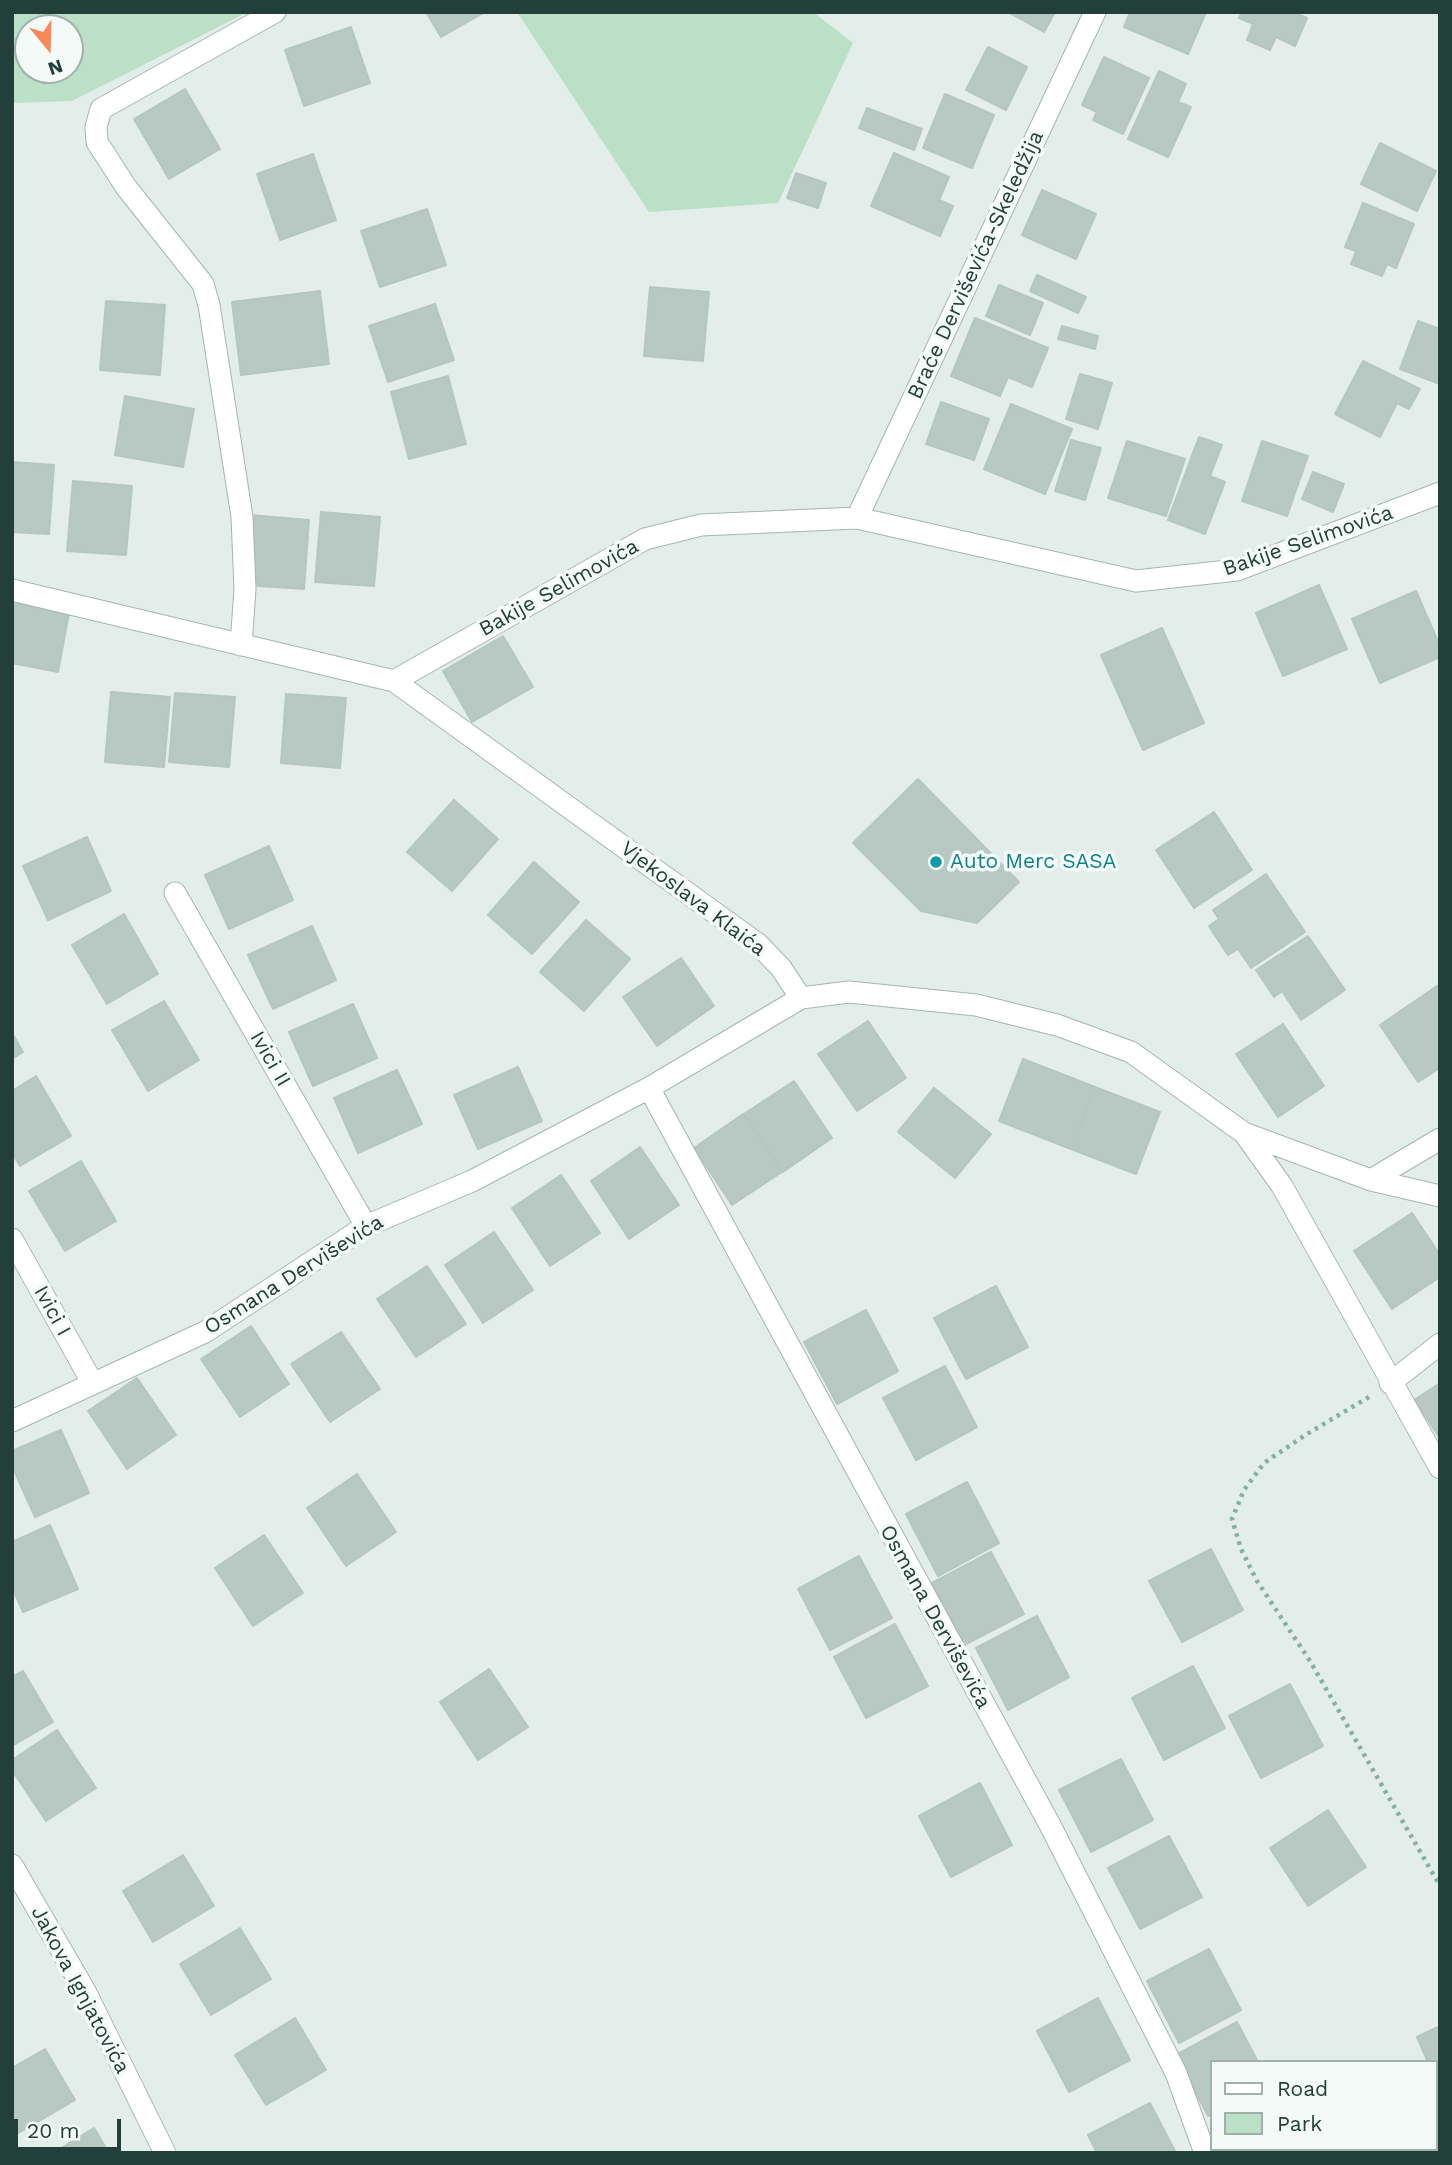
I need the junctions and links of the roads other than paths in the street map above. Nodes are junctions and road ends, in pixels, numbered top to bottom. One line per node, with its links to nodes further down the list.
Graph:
1 (275, 12): 6 (street)
2 (1095, 12): 4 (street, Braće Derviševića-Skeledžija)
3 (1440, 493): 4 (street, Bakije Selimovića)
4 (857, 518): 7 (street, Bakije Selimovića)
5 (12, 590): 6 (street)
6 (241, 645): 7 (street)
7 (394, 681): 9 (street, Vjekoslava Klaića)
8 (175, 893): 15 (street, Ivici II)
9 (802, 998): 10 (street, Osmana Derviševića); 11 (street)
10 (649, 1087): 15 (street, Osmana Derviševića); 24 (street, Osmana Derviševića)
11 (1244, 1133): 13 (street); 19 (street)
12 (1440, 1139): 13 (street)
13 (1371, 1180): 14 (street)
14 (1440, 1196)
15 (366, 1226): 18 (street, Osmana Derviševića)
16 (12, 1240): 18 (street, Ivici I)
17 (1440, 1344): 19 (street)
18 (92, 1382): 20 (street, Osmana Derviševića)
19 (1390, 1382): 21 (street)
20 (12, 1421)
21 (1440, 1468)
22 (12, 1865): 23 (street, Jakova Ignjatovića)
23 (165, 2153)
24 (1205, 2153)

